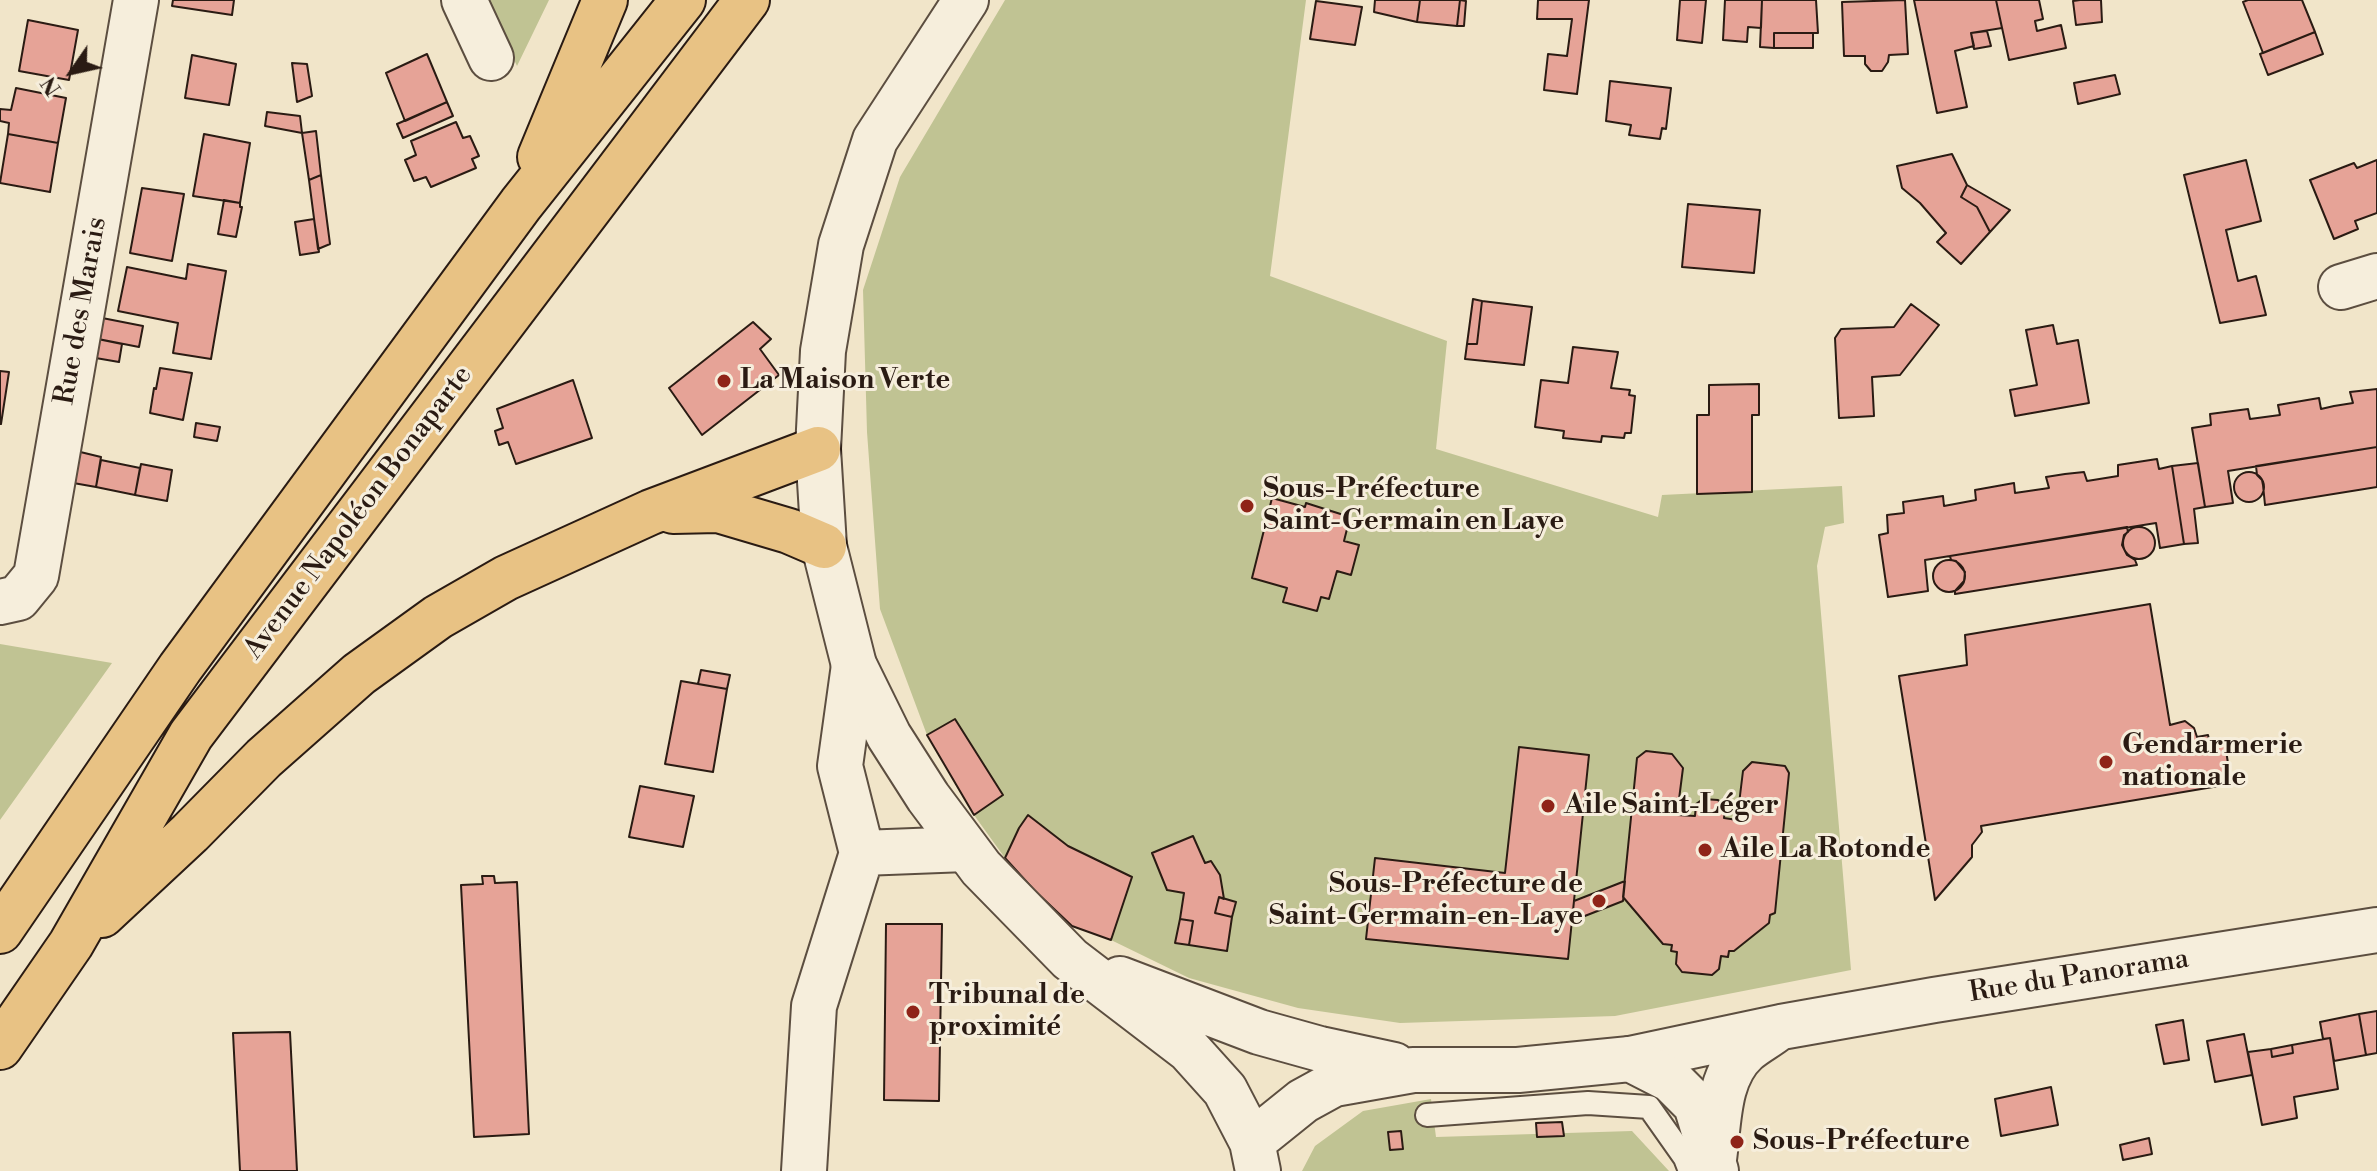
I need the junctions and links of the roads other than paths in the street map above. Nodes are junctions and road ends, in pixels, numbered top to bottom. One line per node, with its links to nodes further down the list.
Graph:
1 (136, 0): 12 (street, Rue des Marais)
2 (464, 0): 7 (street)
3 (605, 0): 8 (main road)
4 (683, 0): 8 (main road, Avenue Napoléon Bonaparte)
5 (747, 0): 18 (main road, Avenue Napoléon Bonaparte)
6 (966, 0): 9 (street)
7 (491, 58)
8 (521, 204): 17 (main road, Avenue Napoléon Bonaparte)
9 (818, 449): 10 (main road); 11 (street)
10 (651, 512): 11 (main road); 18 (main road)
11 (824, 546): 13 (street)
12 (9, 600)
13 (854, 665): 14 (street); 15 (street)
14 (966, 849): 15 (street); 19 (street)
15 (862, 853): 27 (street)
16 (2377, 930): 20 (street, Rue du Panorama)
17 (0, 931)
18 (71, 944): 21 (main road, Avenue Napoléon Bonaparte)
19 (1070, 959): 23 (street); 25 (street)
20 (1781, 1027): 22 (street, Rue du Panorama); 26 (street, Rue du Panorama)
21 (0, 1047)
22 (1630, 1059): 23 (street, Rue du Panorama); 26 (street)
23 (1413, 1070): 25 (street)
24 (1427, 1115): 26 (lane)
25 (1255, 1156)
26 (1707, 1167)
27 (804, 1171)

